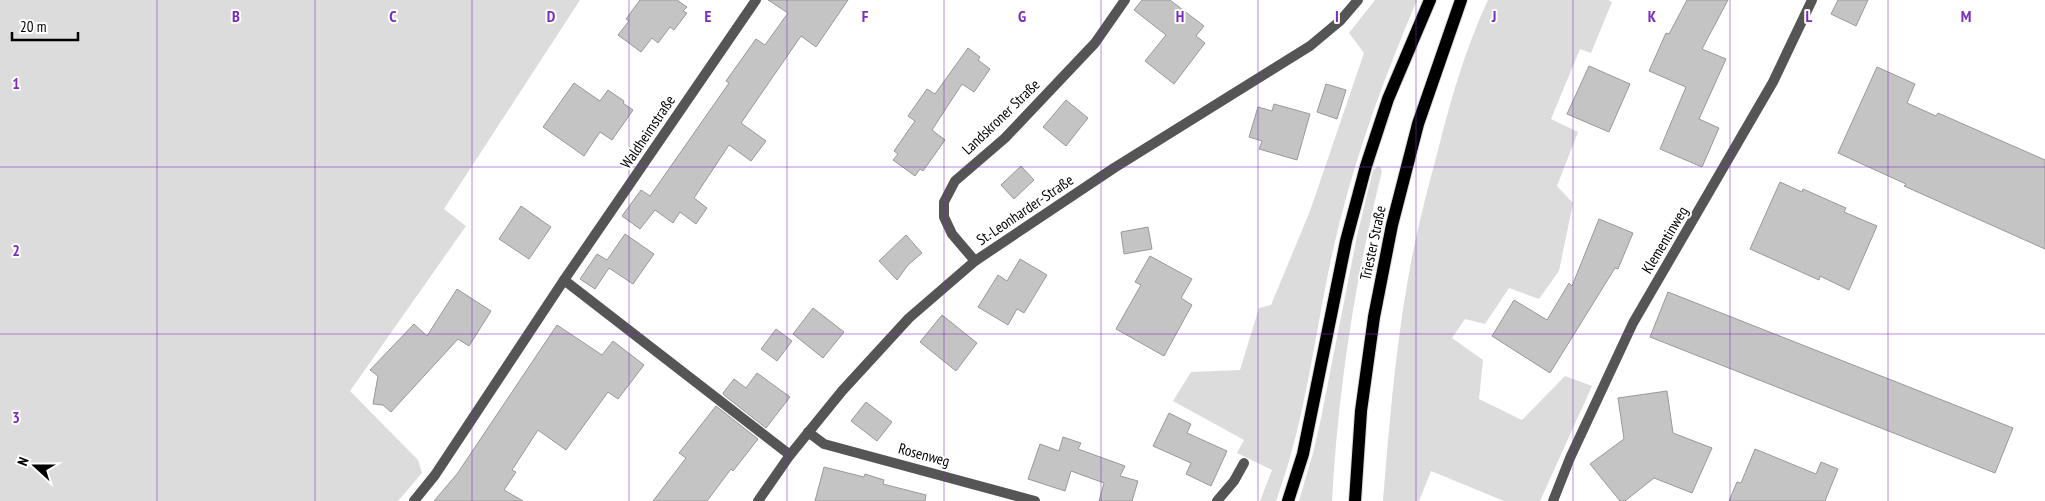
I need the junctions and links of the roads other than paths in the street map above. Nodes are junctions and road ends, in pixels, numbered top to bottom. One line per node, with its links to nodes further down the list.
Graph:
1 (756, 0): 8 (street, Waldheimstraße)
2 (1125, 0): 7 (street, Landskroner Straße)
3 (1358, 0): 7 (street, St.-Leonharder-Straße)
4 (1430, 0): 16 (main road)
5 (1461, 0): 17 (main road, Triester Straße)
6 (1812, 0): 18 (street, Klementinweg)
7 (975, 261): 9 (street, St.-Leonharder-Straße)
8 (564, 280): 10 (street); 12 (street, Waldheimstraße)
9 (808, 432): 10 (street, St.-Leonharder-Straße); 14 (street, Rosenweg)
10 (790, 455): 13 (street, St.-Leonharder-Straße)
11 (1244, 463): 15 (street)
12 (414, 501)
13 (758, 501)
14 (1035, 501)
15 (1217, 501)
16 (1288, 501)
17 (1355, 501)
18 (1553, 501)

